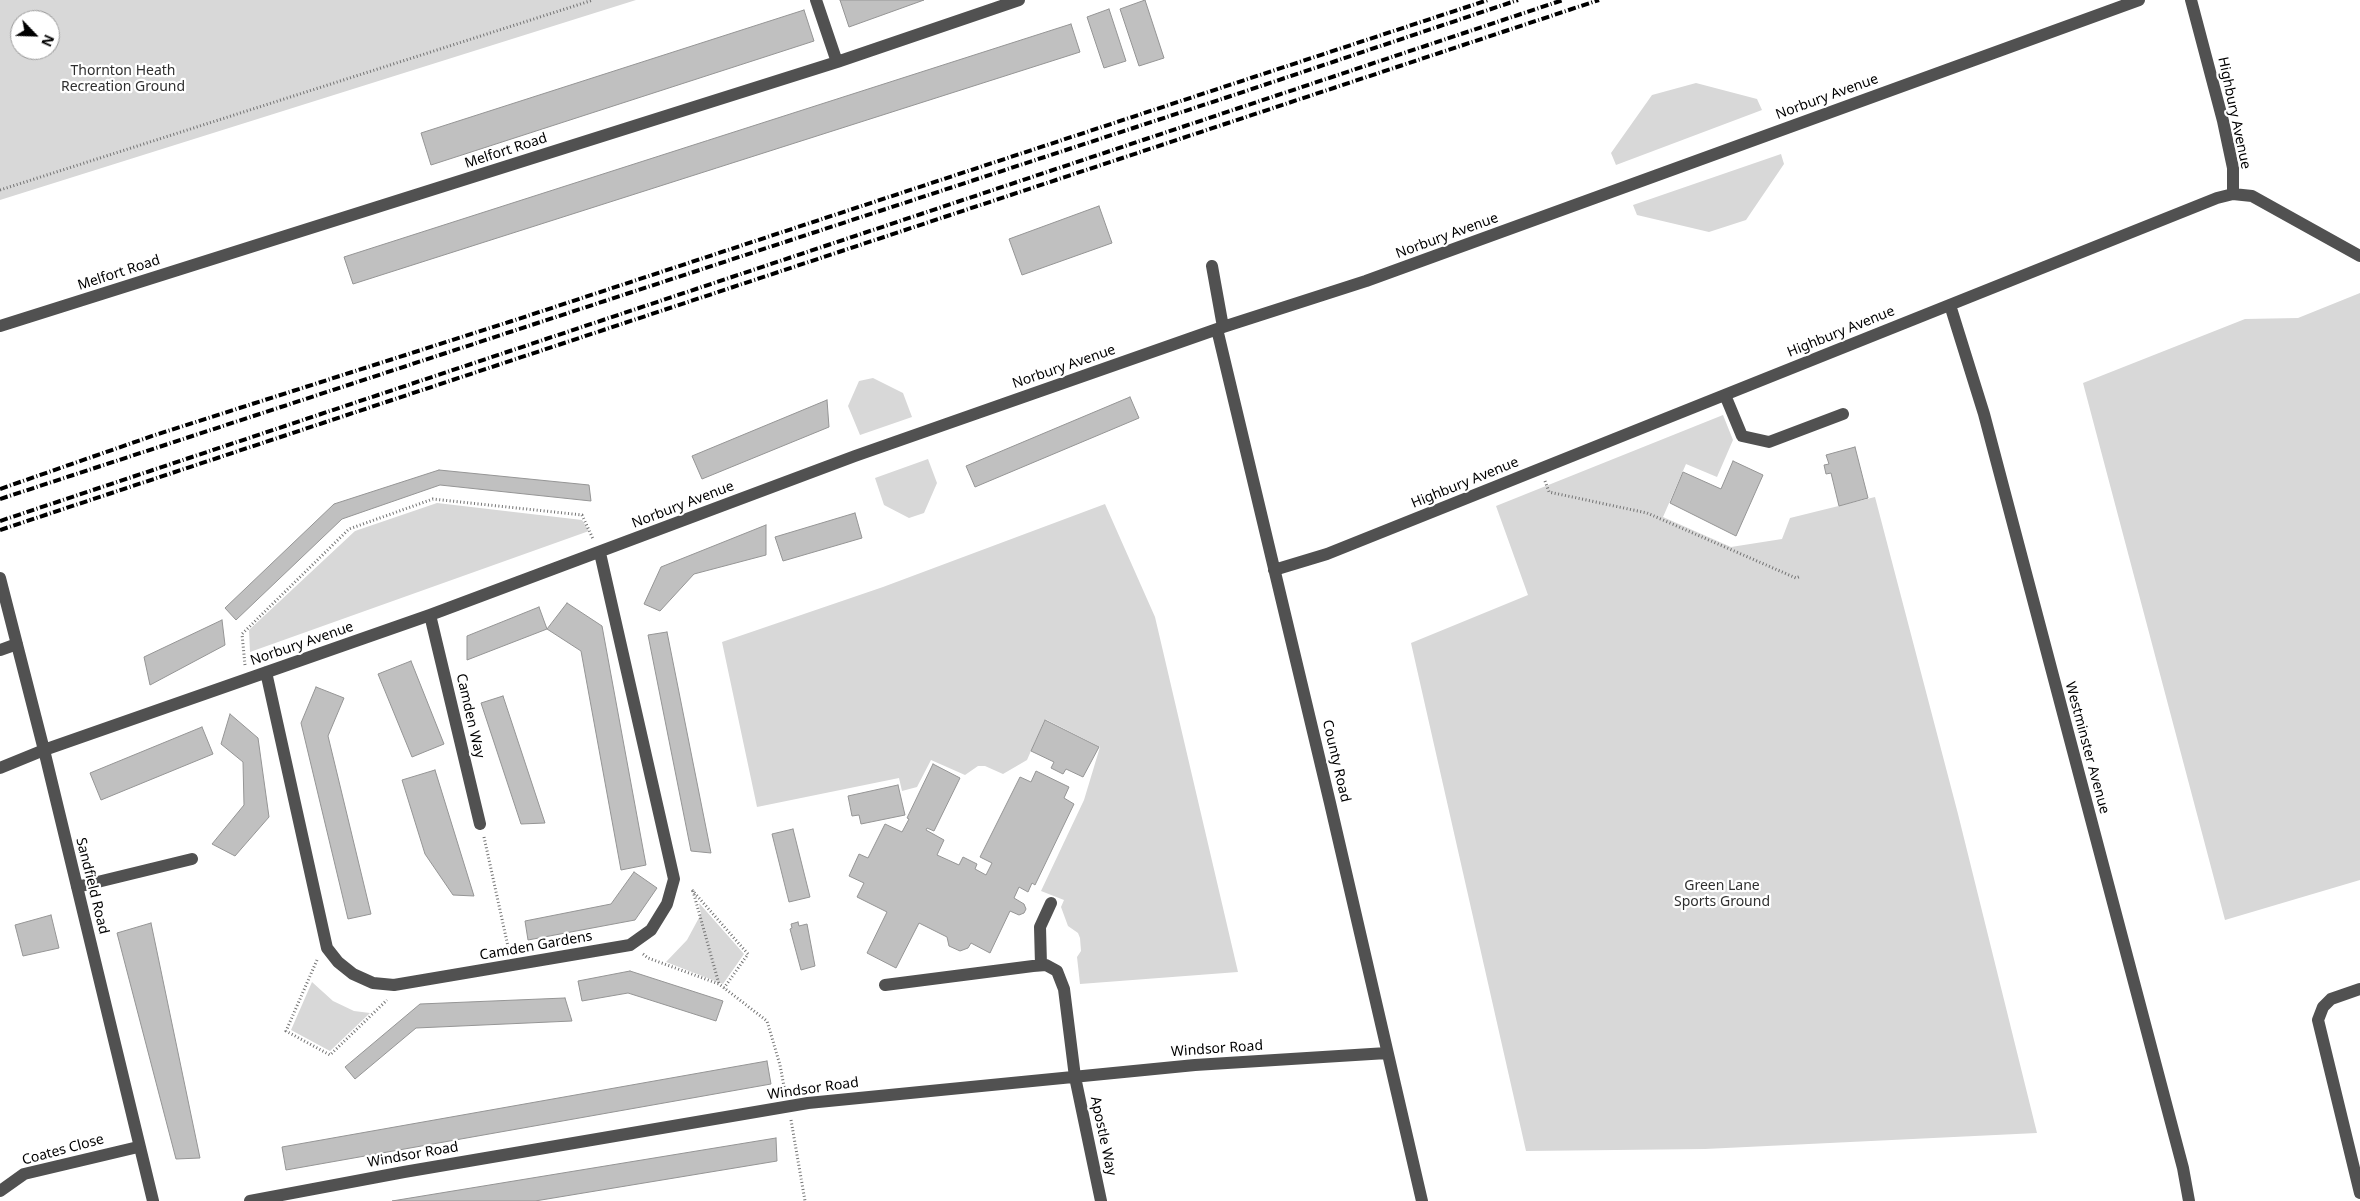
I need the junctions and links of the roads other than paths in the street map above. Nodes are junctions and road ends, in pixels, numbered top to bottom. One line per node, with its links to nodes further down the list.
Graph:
1 (816, 0): 5 (street)
2 (1019, 0): 5 (street, Melfort Road)
3 (2139, 0): 11 (street, Norbury Avenue)
4 (2191, 0): 6 (street, Highbury Avenue)
5 (837, 62): 10 (street, Melfort Road)
6 (2233, 194): 7 (street); 9 (street, Highbury Avenue)
7 (2360, 256)
8 (1212, 266): 11 (street, County Road)
9 (1950, 305): 12 (street, Highbury Avenue); 39 (street, Westminster Avenue)
10 (0, 326)
11 (1220, 328): 14 (street, Norbury Avenue); 15 (street, County Road)
12 (1725, 395): 13 (street); 15 (street, Highbury Avenue)
13 (1843, 414)
14 (600, 553): 17 (street, Norbury Avenue); 20 (street, Camden Gardens)
15 (1274, 570): 30 (street, County Road)
16 (0, 578): 18 (street, Sandfield Road)
17 (430, 615): 20 (street, Norbury Avenue); 23 (street, Camden Way)
18 (17, 644): 19 (street); 21 (street, Sandfield Road)
19 (0, 650)
20 (266, 672): 21 (street, Norbury Avenue)
21 (44, 750): 22 (street, Norbury Avenue); 25 (street, Sandfield Road)
22 (0, 768)
23 (480, 824)
24 (192, 859): 25 (street)
25 (77, 887): 32 (street, Sandfield Road)
26 (1051, 903): 27 (street)
27 (1041, 965): 28 (street); 31 (street, Apostle Way)
28 (885, 984)
29 (2360, 989): 34 (street)
30 (1387, 1053): 31 (street, Windsor Road); 38 (street, County Road)
31 (1075, 1077): 36 (street, Windsor Road); 37 (street, Apostle Way)
32 (138, 1147): 33 (street, Coates Close); 35 (street, Sandfield Road)
33 (0, 1191)
34 (2360, 1193)
35 (153, 1201)
36 (250, 1201)
37 (1101, 1201)
38 (1422, 1201)
39 (2189, 1201)

